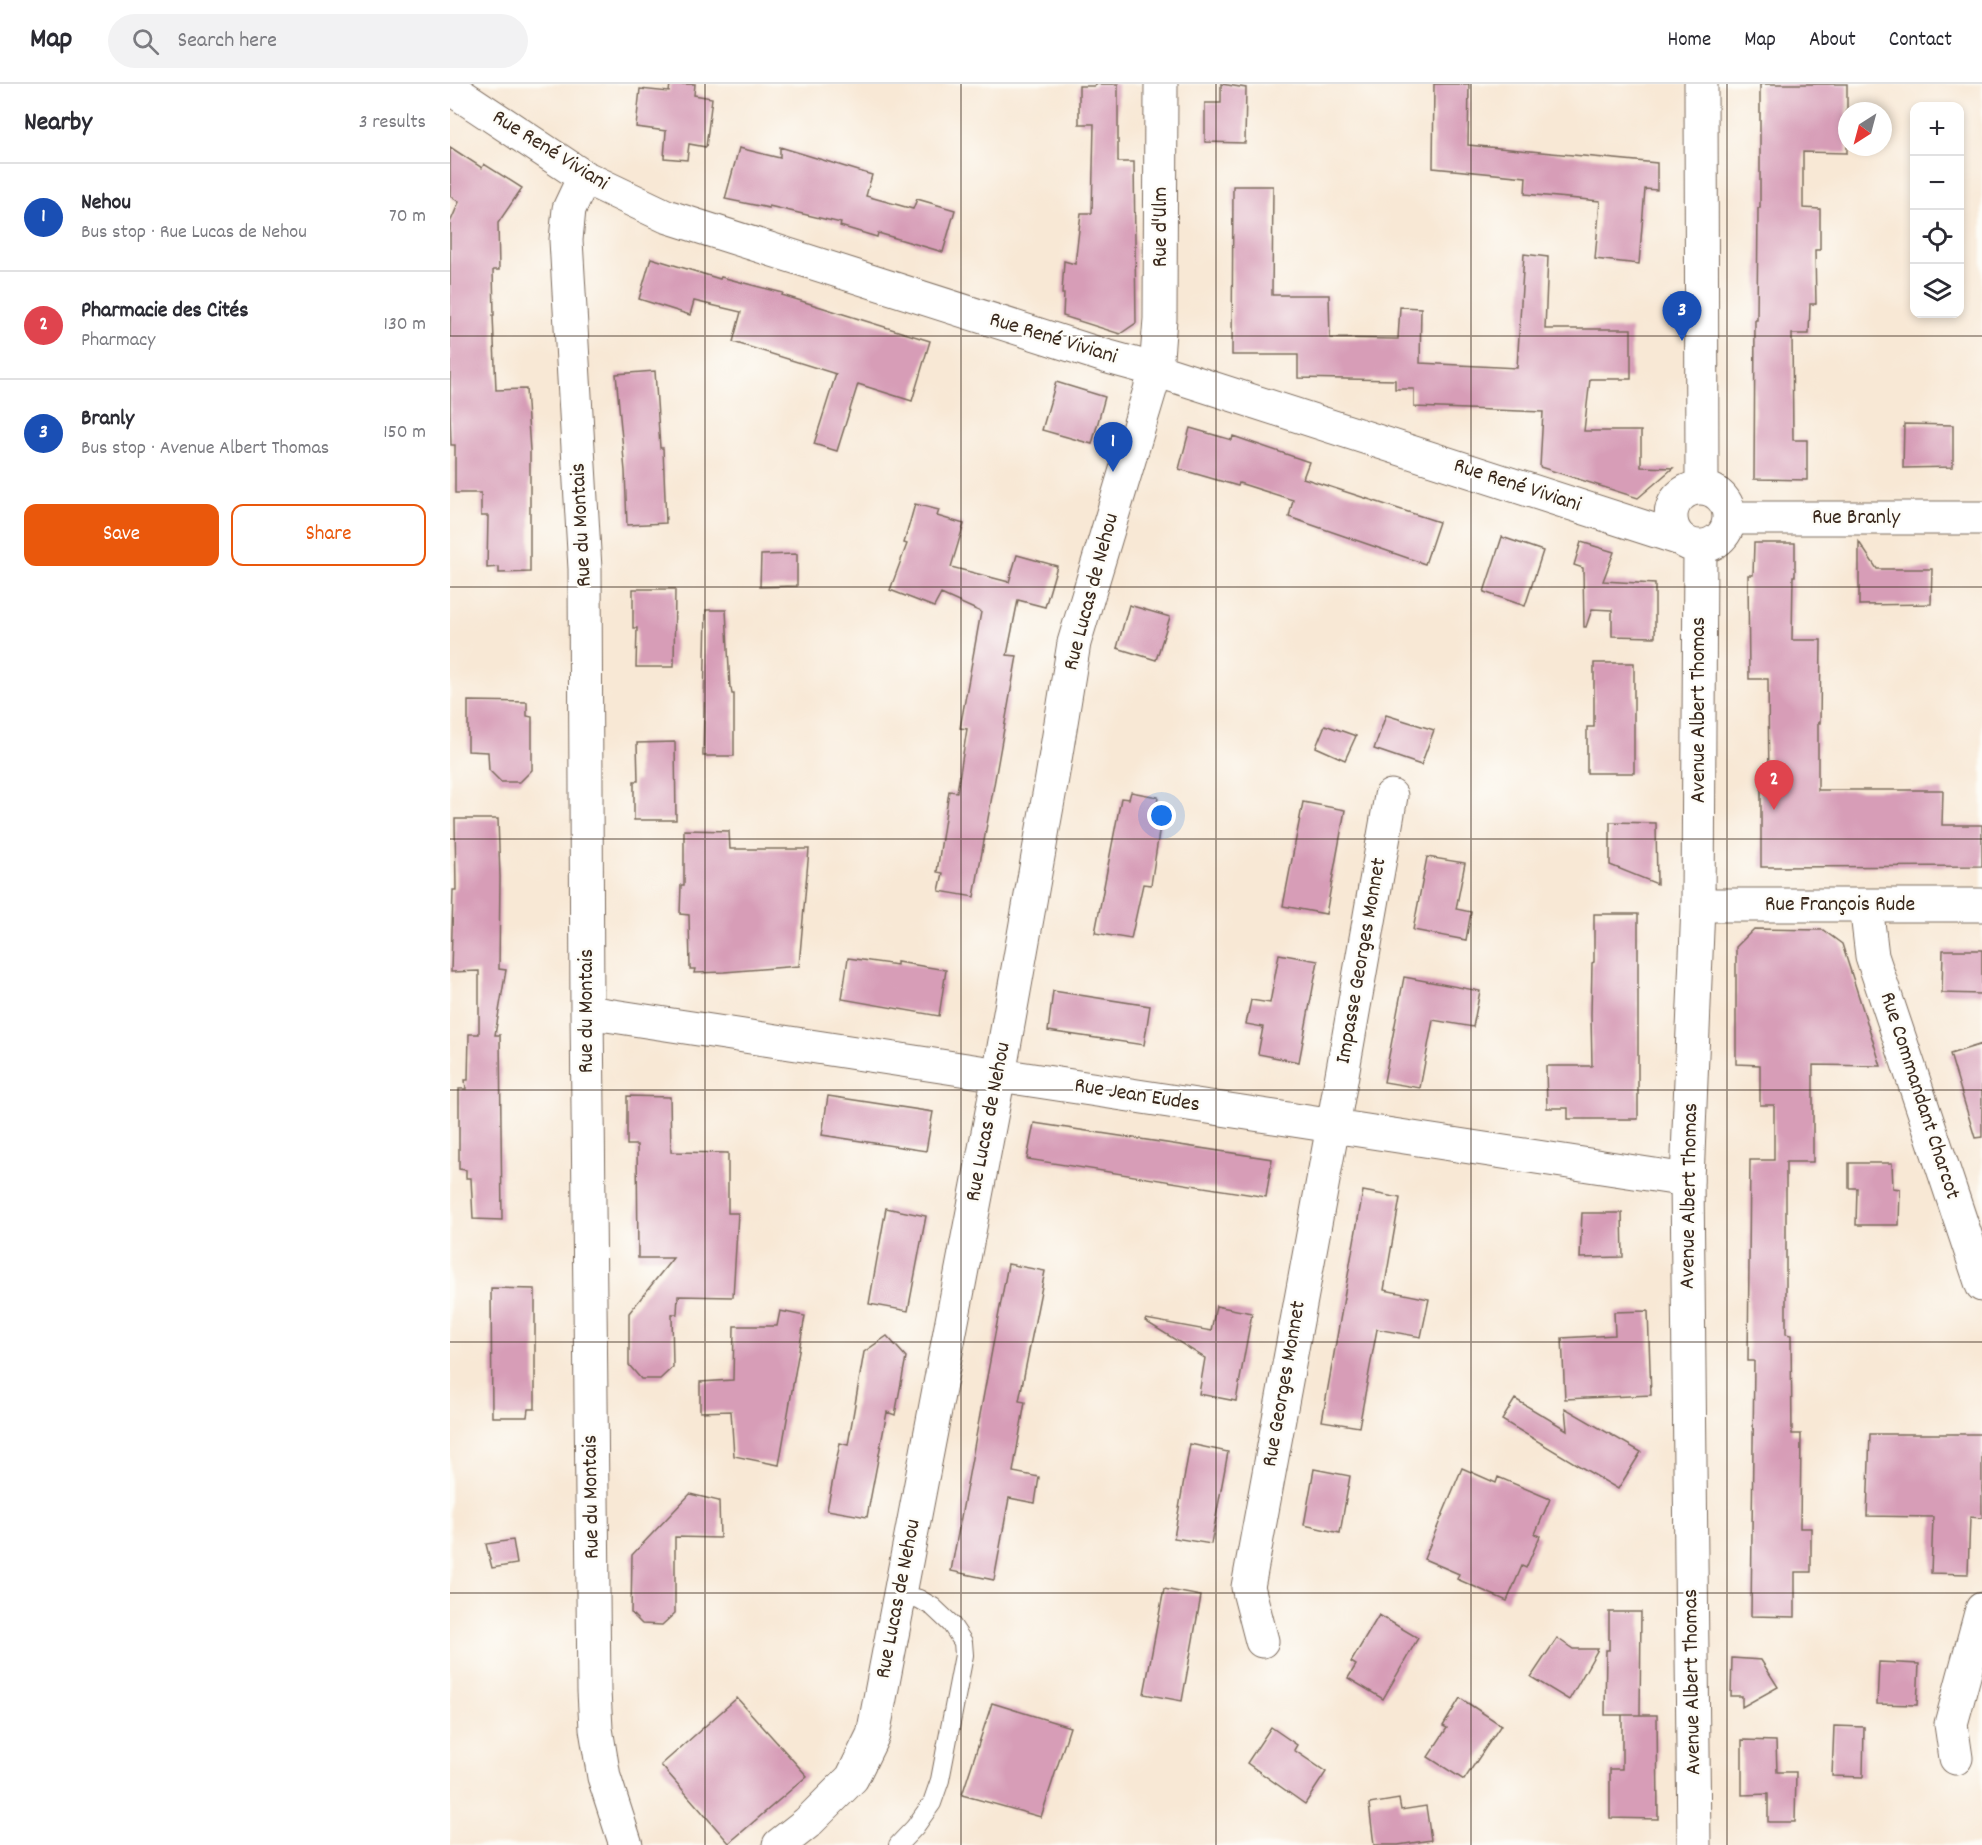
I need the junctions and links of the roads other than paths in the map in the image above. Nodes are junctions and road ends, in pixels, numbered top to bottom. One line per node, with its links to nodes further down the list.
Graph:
1 (1161, 84): 5 (street, Rue d'Ulm)
2 (1701, 84): 6 (street)
3 (450, 88): 4 (street, Rue René Viviani)
4 (584, 177): 5 (street, Rue René Viviani); 14 (street, Rue du Montais)
5 (1156, 370): 9 (street, Rue René Viviani); 15 (street, Rue Lucas de Nehou)
6 (1702, 488): 8 (street); 9 (street, Avenue Albert Thomas)
7 (1982, 518): 8 (street, Rue Branly)
8 (1730, 519): 9 (street)
9 (1690, 542): 11 (street, Avenue Albert Thomas)
10 (1391, 796): 16 (street, Impasse Georges Monnet)
11 (1698, 905): 12 (street, Rue François Rude); 17 (street, Avenue Albert Thomas)
12 (1866, 905): 13 (street, Rue François Rude); 18 (street, Rue Commandant Charcot)
13 (1982, 905)
14 (587, 1012): 15 (street, Rue Jean Eudes); 23 (street, Rue du Montais)
15 (999, 1075): 16 (street, Rue Jean Eudes); 19 (street, Rue Lucas de Nehou)
16 (1333, 1126): 17 (street, Rue Jean Eudes); 21 (street, Rue Georges Monnet)
17 (1687, 1180): 26 (street, Avenue Albert Thomas)
18 (1982, 1285)
19 (900, 1594): 24 (street, Rue Lucas de Nehou); 25 (lane)
20 (1982, 1609): 22 (street)
21 (1262, 1641)
22 (1956, 1758)
23 (626, 1845)
24 (779, 1845)
25 (898, 1845)
26 (1694, 1845)

